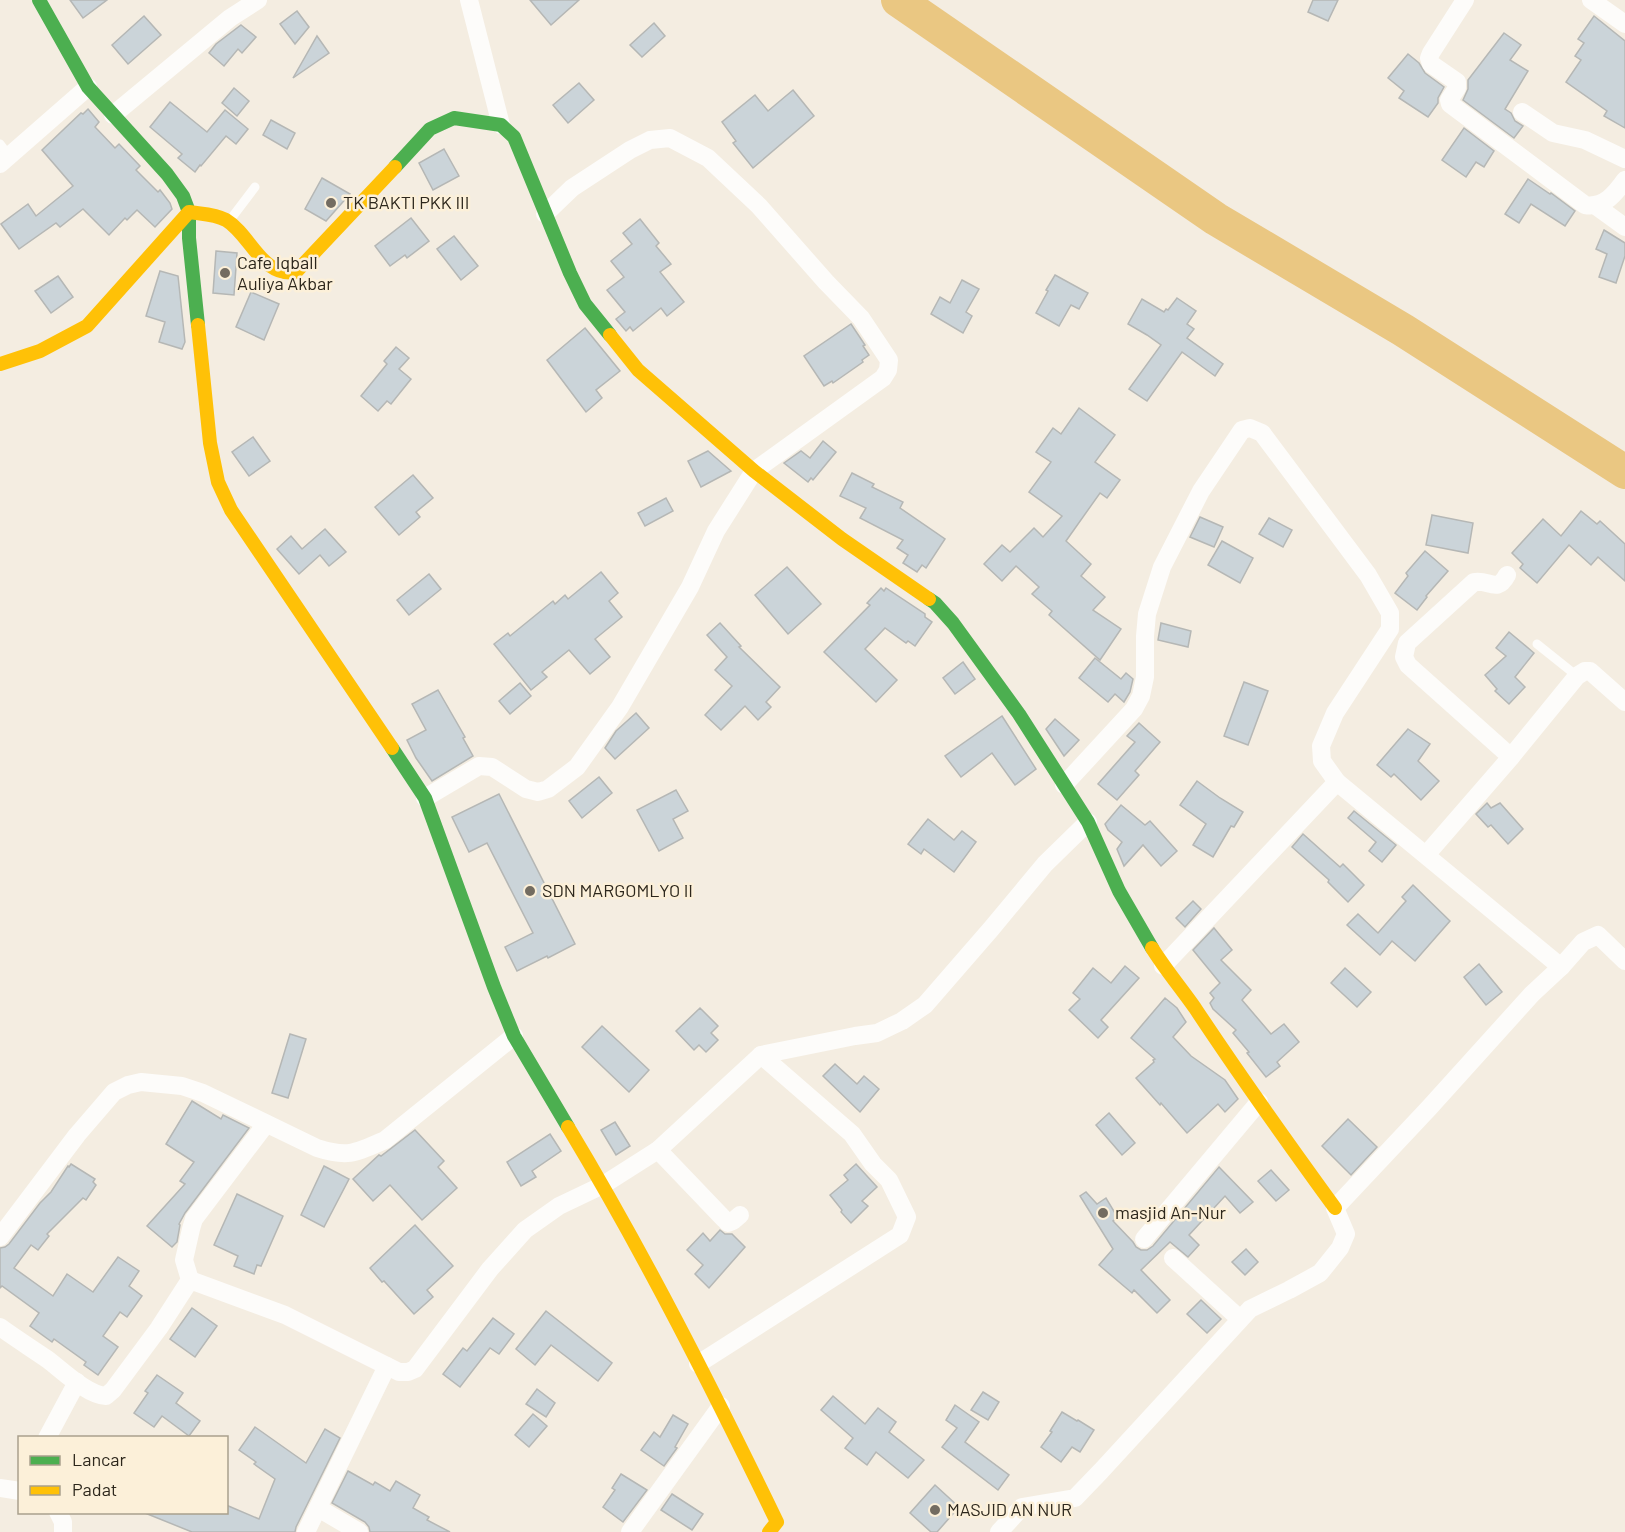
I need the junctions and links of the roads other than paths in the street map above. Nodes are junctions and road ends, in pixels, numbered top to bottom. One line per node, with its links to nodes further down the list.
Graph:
1 (39, 0): 7 (street)
2 (469, 0): 10 (street)
3 (1465, 0): 15 (street)
4 (1591, 0): 6 (street)
5 (248, 2): 9 (street)
6 (1625, 24)
7 (88, 87): 9 (street); 11 (street)
8 (1522, 112): 12 (street)
9 (113, 115): 16 (street)
10 (501, 125): 17 (street); 18 (street)
11 (3, 154)
12 (1625, 159)
13 (1625, 180): 15 (street)
14 (255, 187): 18 (lane)
15 (1596, 206): 19 (street)
16 (189, 212): 18 (street); 20 (street); 29 (street)
17 (545, 214): 21 (street); 21 (street)
18 (229, 222)
19 (1625, 227)
20 (0, 364)
21 (754, 471): 28 (street); 29 (street)
22 (1507, 575): 26 (street)
23 (1537, 644): 24 (lane)
24 (1577, 676): 25 (street); 26 (street)
25 (1625, 702)
26 (1511, 757): 31 (street)
27 (1337, 782): 28 (street); 31 (street); 33 (street)
28 (1064, 785): 30 (street)
29 (425, 798): 35 (street)
30 (1088, 822): 33 (street); 36 (street)
31 (1426, 855): 34 (street)
32 (1625, 961): 34 (street)
33 (1163, 966): 37 (street)
34 (1561, 967): 41 (street)
35 (514, 1036): 38 (street); 40 (street)
36 (761, 1055): 39 (street); 49 (street)
37 (1259, 1102): 41 (street); 44 (street)
38 (266, 1124): 43 (street); 46 (street)
39 (658, 1150): 40 (street); 42 (street)
40 (603, 1185): 49 (street); 50 (street)
41 (1335, 1208): 47 (street)
42 (740, 1215)
43 (0, 1237)
44 (1144, 1239)
45 (1173, 1258): 47 (street)
46 (190, 1280): 50 (street); 51 (street)
47 (1240, 1319): 61 (street)
48 (0, 1327): 51 (street)
49 (698, 1364): 52 (street)
50 (387, 1366): 54 (street)
51 (77, 1383): 53 (street)
52 (721, 1407): 56 (street); 60 (street)
53 (48, 1436)
54 (318, 1508): 58 (street); 59 (street)
55 (59, 1514): 57 (street)
56 (779, 1529)
57 (63, 1532)
58 (306, 1532)
59 (359, 1532)
60 (630, 1532)
61 (999, 1532)

